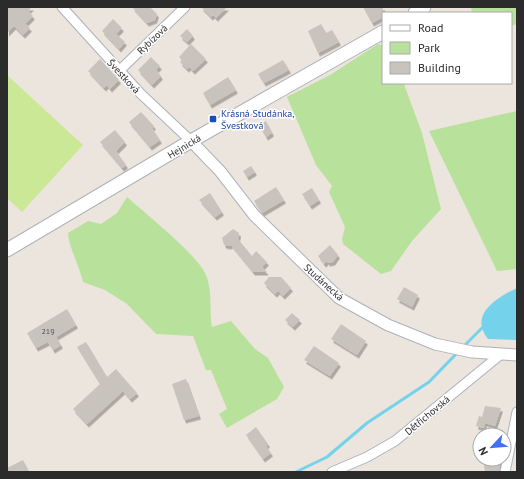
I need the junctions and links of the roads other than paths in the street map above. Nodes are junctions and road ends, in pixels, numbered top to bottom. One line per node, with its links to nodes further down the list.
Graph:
1 (62, 7): 4 (street, Švestková)
2 (185, 7): 4 (street, Rybízová)
3 (382, 33): 5 (main road, Hejnická)
4 (119, 71): 5 (street, Švestková)
5 (191, 141): 6 (main road, Hejnická); 7 (street, Studánecká)
6 (7, 250)
7 (500, 355): 8 (street); 10 (street, Dětřichovská)
8 (517, 355)
9 (517, 412): 11 (street)
10 (332, 472)
11 (505, 472)

